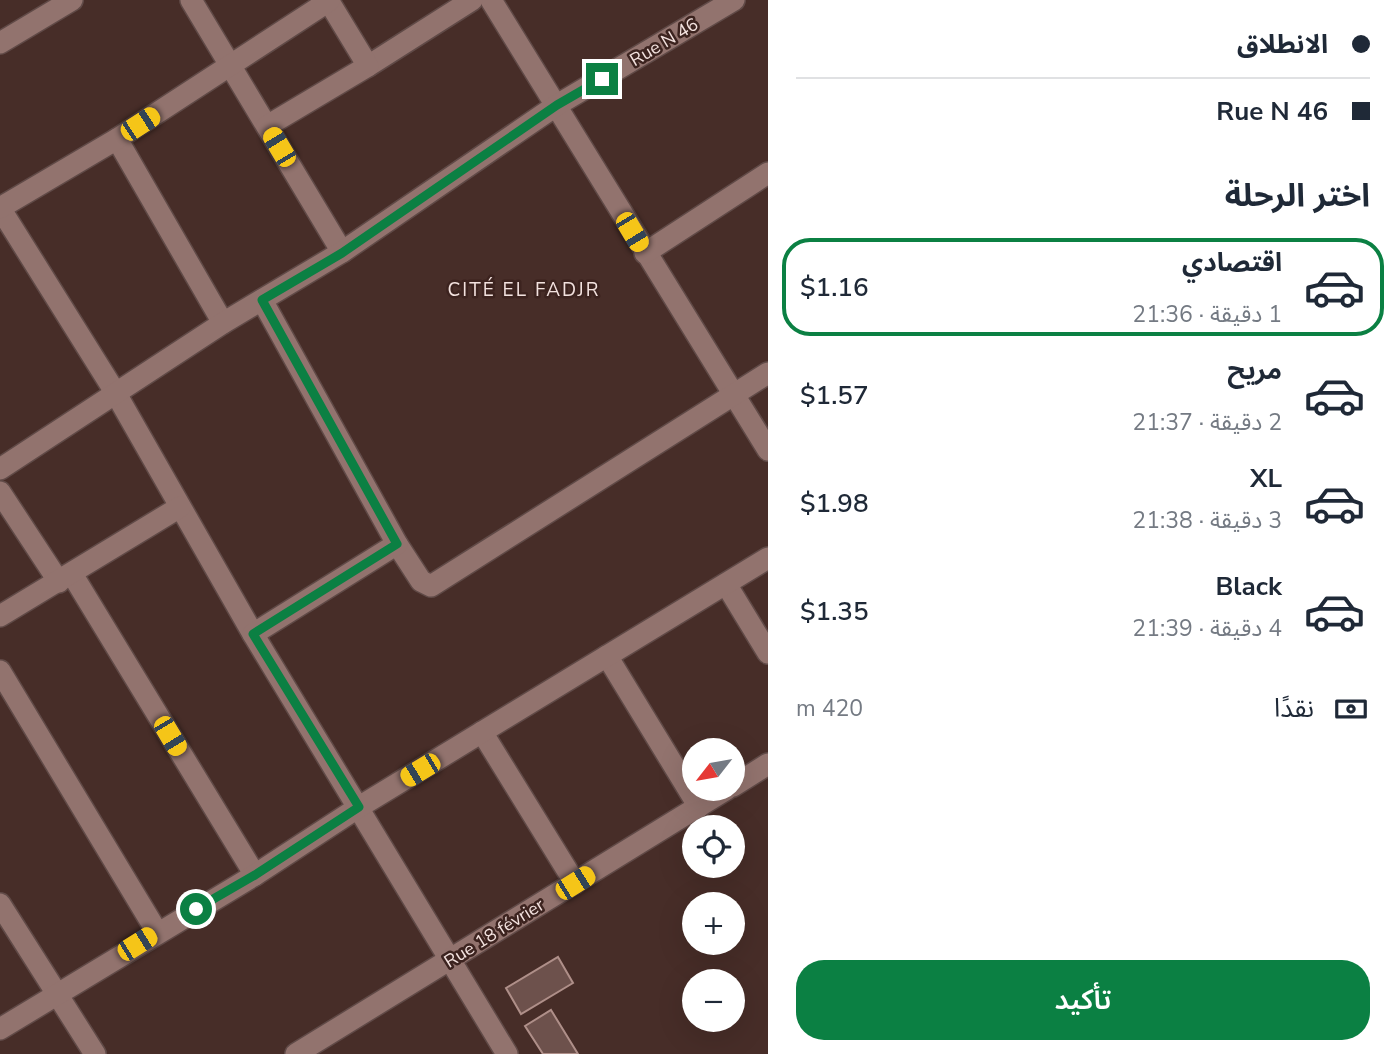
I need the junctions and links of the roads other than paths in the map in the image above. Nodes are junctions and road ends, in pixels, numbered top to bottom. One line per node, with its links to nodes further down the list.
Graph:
1 (72, 0): 7 (street)
2 (191, 0): 8 (street)
3 (472, 0): 9 (street)
4 (491, 0): 10 (street)
5 (734, 0): 10 (street, Rue N 46)
6 (328, 1): 8 (street); 9 (street)
7 (0, 43)
8 (231, 65): 11 (street); 12 (street)
9 (368, 66): 11 (street)
10 (557, 105): 15 (street, Rue N 46); 16 (street)
11 (267, 126): 15 (street)
12 (117, 139): 14 (street); 18 (street)
13 (766, 179): 16 (street)
14 (2, 216): 20 (street)
15 (342, 253): 17 (street, Rue N 46)
16 (645, 253): 21 (street)
17 (262, 300): 18 (street, Rue N 46); 26 (street)
18 (223, 323): 20 (street, Rue N 46)
19 (768, 373): 21 (street)
20 (116, 392): 23 (street, Rue N 46); 25 (street)
21 (735, 395): 22 (street); 26 (street)
22 (768, 450)
23 (0, 469)
24 (0, 492): 28 (street)
25 (180, 507): 28 (street); 31 (street)
26 (397, 544): 31 (street)
27 (768, 558): 29 (street)
28 (65, 578): 30 (street); 41 (street)
29 (726, 583): 32 (street); 33 (street)
30 (0, 616)
31 (253, 634): 39 (street)
32 (768, 653)
33 (607, 656): 35 (street); 40 (street)
34 (0, 671): 44 (street)
35 (482, 732): 39 (street); 42 (street)
36 (768, 764): 37 (street)
37 (746, 778)
38 (707, 802): 40 (street, Rue 18 février)
39 (359, 807): 41 (street); 45 (street)
40 (699, 807): 42 (street, Rue 18 février)
41 (255, 875): 44 (street)
42 (575, 883): 45 (street, Rue 18 février)
43 (0, 904): 46 (street)
44 (157, 932): 46 (street)
45 (451, 959): 48 (street); 50 (street, Rue 18 février)
46 (56, 994): 47 (street); 49 (street)
47 (0, 1029)
48 (505, 1053)
49 (95, 1054)
50 (296, 1054)

